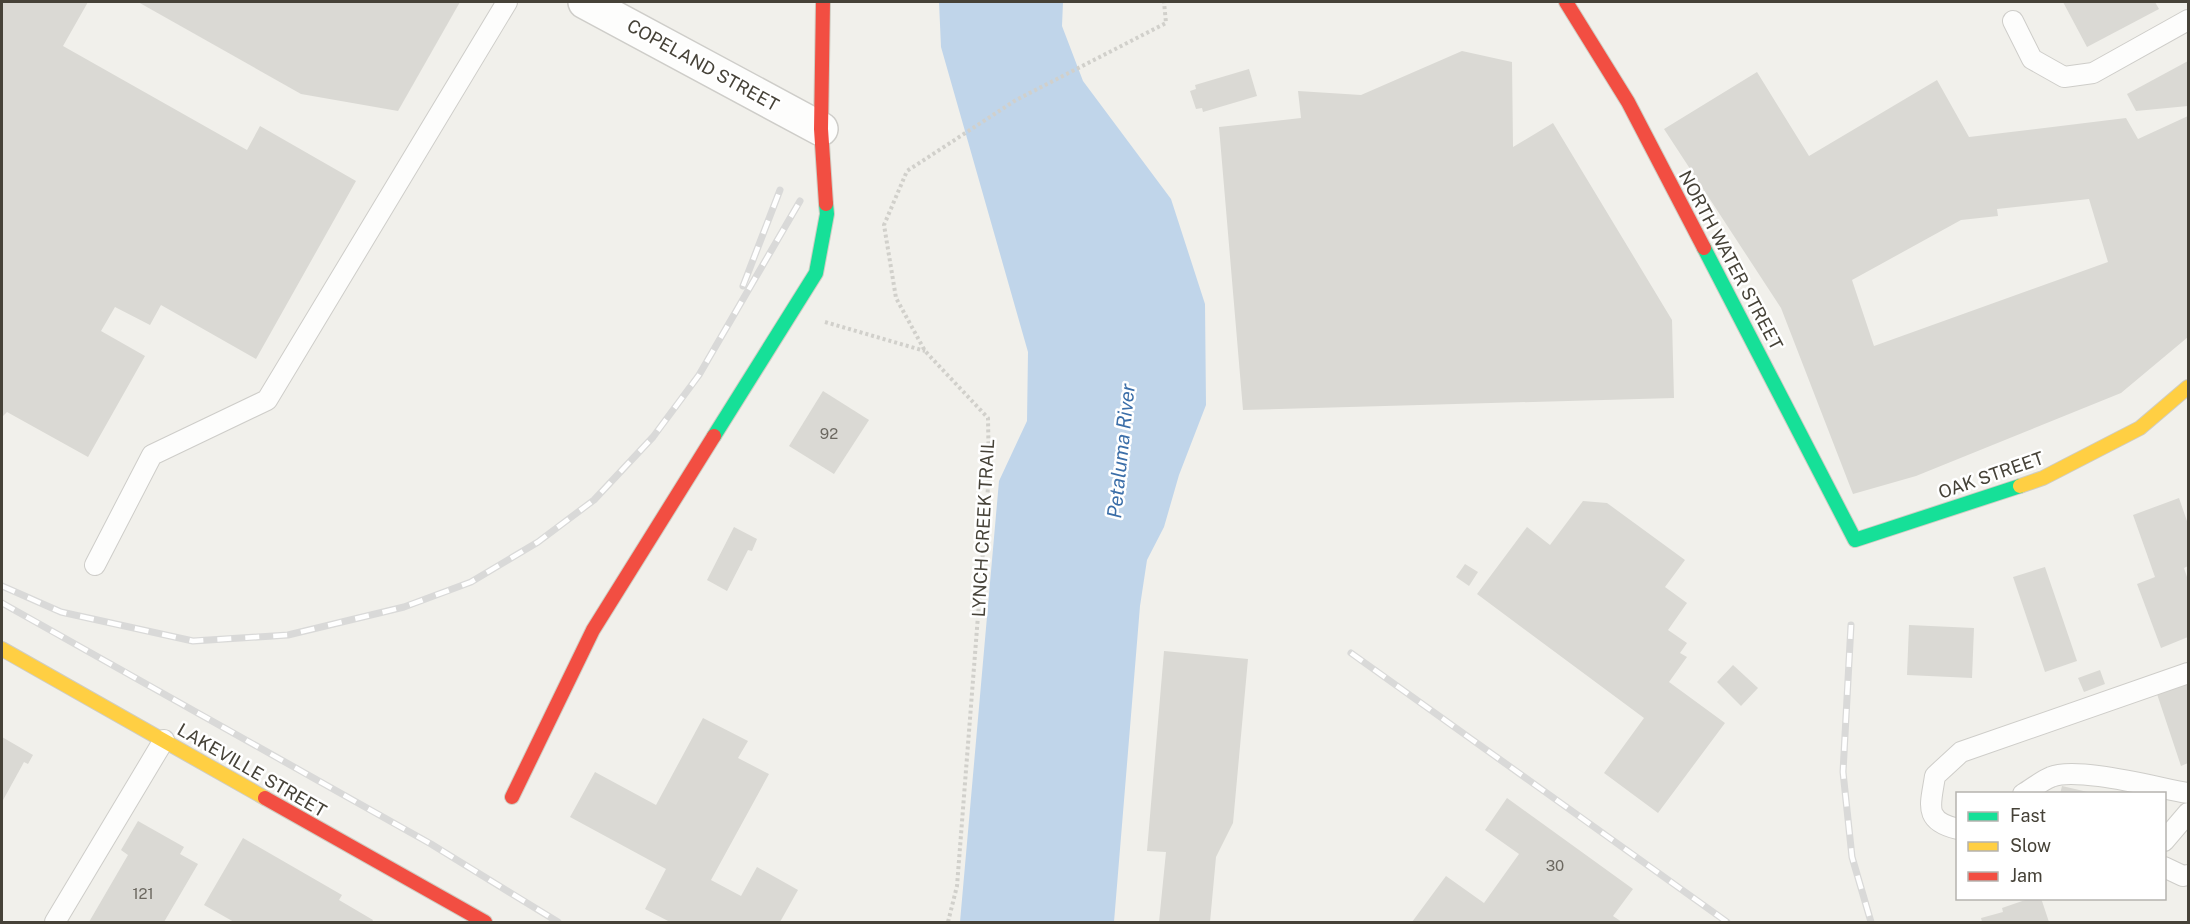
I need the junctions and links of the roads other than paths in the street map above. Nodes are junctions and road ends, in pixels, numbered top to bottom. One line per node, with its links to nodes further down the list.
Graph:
1 (507, 2): 10 (lane)
2 (585, 2): 7 (street, COPELAND STREET)
3 (823, 2): 7 (street)
4 (1566, 2): 9 (street, NORTH WATER STREET)
5 (2188, 20): 6 (lane)
6 (2013, 21)
7 (821, 129): 16 (street)
8 (2188, 387): 9 (street, OAK STREET)
9 (1855, 540)
10 (94, 565)
11 (2, 649): 13 (street, LAKEVILLE STREET)
12 (2188, 673): 19 (lane)
13 (164, 740): 24 (street, LAKEVILLE STREET); 25 (lane)
14 (2026, 792): 15 (lane)
15 (2188, 793)
16 (512, 796)
17 (2188, 813): 21 (lane)
18 (1956, 817): 19 (lane)
19 (1935, 818): 20 (lane)
20 (1956, 829)
21 (2166, 838)
22 (2166, 868): 23 (lane)
23 (2188, 875)
24 (468, 919)
25 (55, 922)

